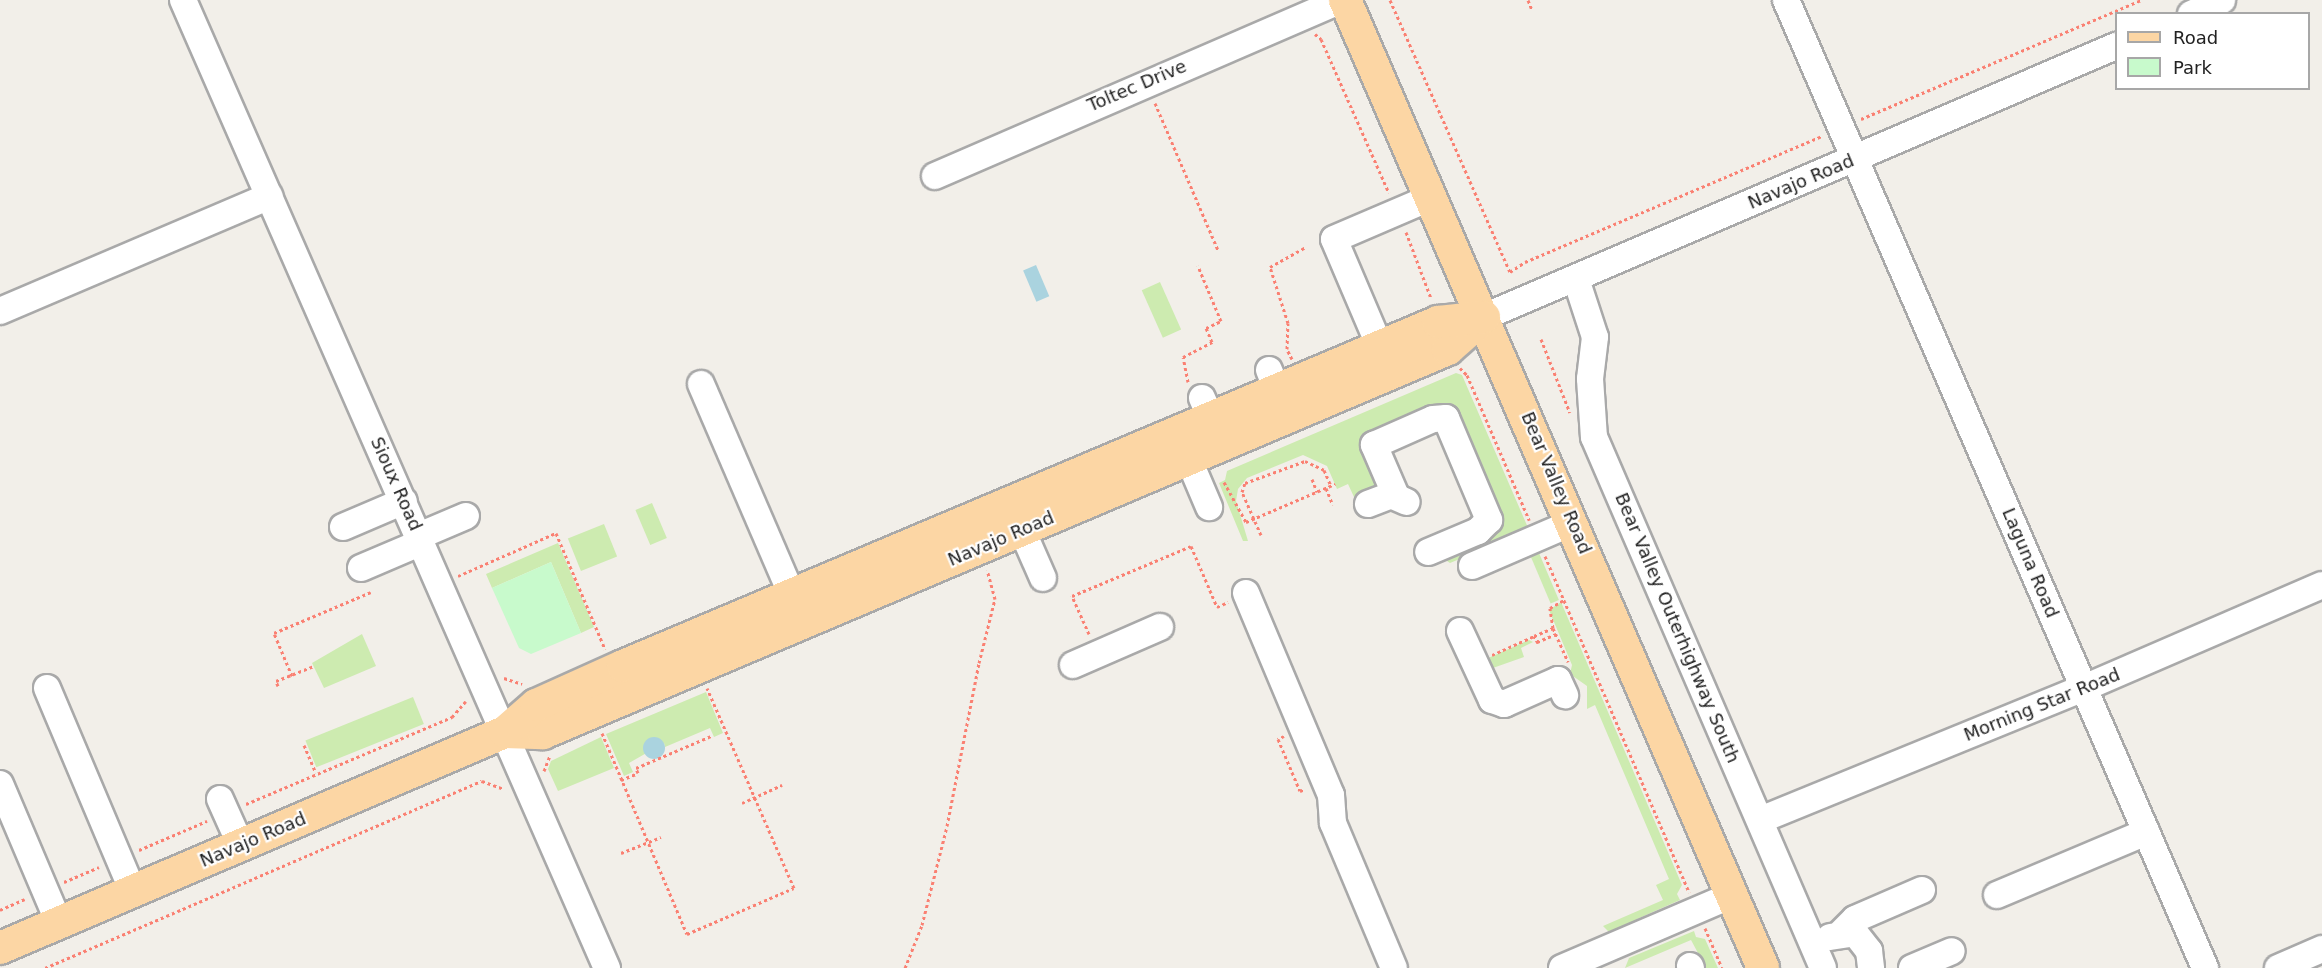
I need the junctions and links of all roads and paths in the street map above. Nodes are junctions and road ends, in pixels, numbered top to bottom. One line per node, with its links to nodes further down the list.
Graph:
1 (183, 0): 13 (street, Sioux Road)
2 (1343, 0): 10 (street, Toltec Drive); 14 (main road, Bear Valley Road)
3 (1390, 0): 18 (path)
4 (1528, 0): 7 (path)
5 (1786, 0): 11 (street, Laguna Road)
6 (2222, 0): 8 (street)
7 (1532, 10)
8 (2195, 12)
9 (2115, 46): 11 (street, Navajo Road)
10 (1146, 82): 12 (street, Toltec Drive); 16 (path)
11 (1854, 158): 19 (street, Navajo Road); 71 (street, Laguna Road)
12 (935, 176)
13 (270, 196): 20 (street); 31 (street, Sioux Road)
14 (1432, 197): 21 (main road, Bear Valley Road); 22 (street)
15 (1306, 248): 23 (path)
16 (1218, 250)
17 (1198, 266): 25 (path)
18 (1510, 272)
19 (1576, 279): 21 (street, Navajo Road); 87 (street, Bear Valley Outerhighway South)
20 (0, 311)
21 (1485, 317): 22 (main road, Navajo Road); 26 (main road, Navajo Road); 38 (main road, Bear Valley Road)
22 (1380, 346): 25 (main road, Navajo Road)
23 (1294, 363)
24 (701, 384): 49 (street)
25 (1202, 402): 26 (main road, Navajo Road)
26 (1183, 446): 34 (street); 36 (main road, Navajo Road)
27 (1220, 473): 37 (path)
28 (1312, 479): 30 (path)
29 (1326, 488): 30 (path); 33 (path); 37 (path)
30 (1317, 492): 37 (path)
31 (404, 501): 39 (street); 41 (street, Sioux Road)
32 (1368, 504): 42 (street)
33 (1333, 505)
34 (1209, 507)
35 (466, 516): 41 (street)
36 (1016, 516): 46 (street); 49 (main road, Navajo Road); 73 (main road, Navajo Road)
37 (1254, 519): 40 (path)
38 (1572, 523): 43 (street); 95 (main road, Bear Valley Road)
39 (343, 527)
40 (1261, 536)
41 (421, 539): 47 (street); 73 (street, Sioux Road)
42 (1425, 546)
43 (1472, 566)
44 (452, 567): 59 (path)
45 (986, 568): 103 (path)
46 (1043, 578)
47 (366, 580): 66 (path)
48 (2322, 585): 71 (street, Morning Star Road)
49 (792, 595): 73 (main road, Navajo Road)
50 (1240, 596): 56 (path); 106 (street)
51 (1564, 600): 53 (path)
52 (1160, 627): 63 (street)
53 (1553, 628): 55 (path); 57 (path)
54 (1460, 631): 72 (street)
55 (1556, 634): 57 (path); 62 (path)
56 (1089, 636)
57 (1534, 636): 61 (path)
58 (615, 647): 59 (path)
59 (606, 651): 60 (path)
60 (596, 655)
61 (1484, 658)
62 (1569, 664)
63 (1073, 665)
64 (314, 666): 66 (path)
65 (499, 672): 67 (path)
66 (292, 676): 68 (path)
67 (530, 683)
68 (278, 686)
69 (706, 687): 84 (path)
70 (47, 688): 94 (street)
71 (2084, 688): 87 (street, Morning Star Road); 88 (street, Laguna Road)
72 (1565, 695)
73 (506, 732): 91 (main road, Navajo Road); 105 (street, Sioux Road)
74 (602, 732): 79 (path)
75 (1291, 732): 82 (path)
76 (711, 736): 79 (path)
77 (304, 745): 78 (path)
78 (317, 774)
79 (621, 780): 90 (path)
80 (0, 784): 97 (street)
81 (782, 785): 84 (path)
82 (1313, 785)
83 (508, 791): 104 (path)
84 (754, 797): 86 (path); 90 (path)
85 (220, 799): 91 (street)
86 (742, 803)
87 (1760, 820): 100 (street, Bear Valley Outerhighway South)
88 (2146, 832): 96 (street); 112 (street, Laguna Road)
89 (661, 837): 90 (path)
90 (648, 843): 92 (path)
91 (240, 846): 94 (main road, Navajo Road)
92 (621, 854)
93 (1922, 890): 98 (street)
94 (133, 892): 97 (main road, Navajo Road)
95 (1732, 895): 107 (street); 108 (main road, Bear Valley Road)
96 (1997, 895)
97 (60, 923): 99 (main road, Navajo Road)
98 (1842, 932): 100 (street); 110 (street)
99 (2, 942)
100 (1813, 944): 109 (street, Bear Valley Outerhighway South)
101 (2322, 949): 113 (street)
102 (1952, 951): 111 (street)
103 (907, 967)
104 (45, 968)
105 (607, 968)
106 (1394, 968)
107 (1562, 968)
108 (1763, 968)
109 (1823, 968)
110 (1871, 968)
111 (1912, 968)
112 (2205, 968)
113 (2278, 968)

